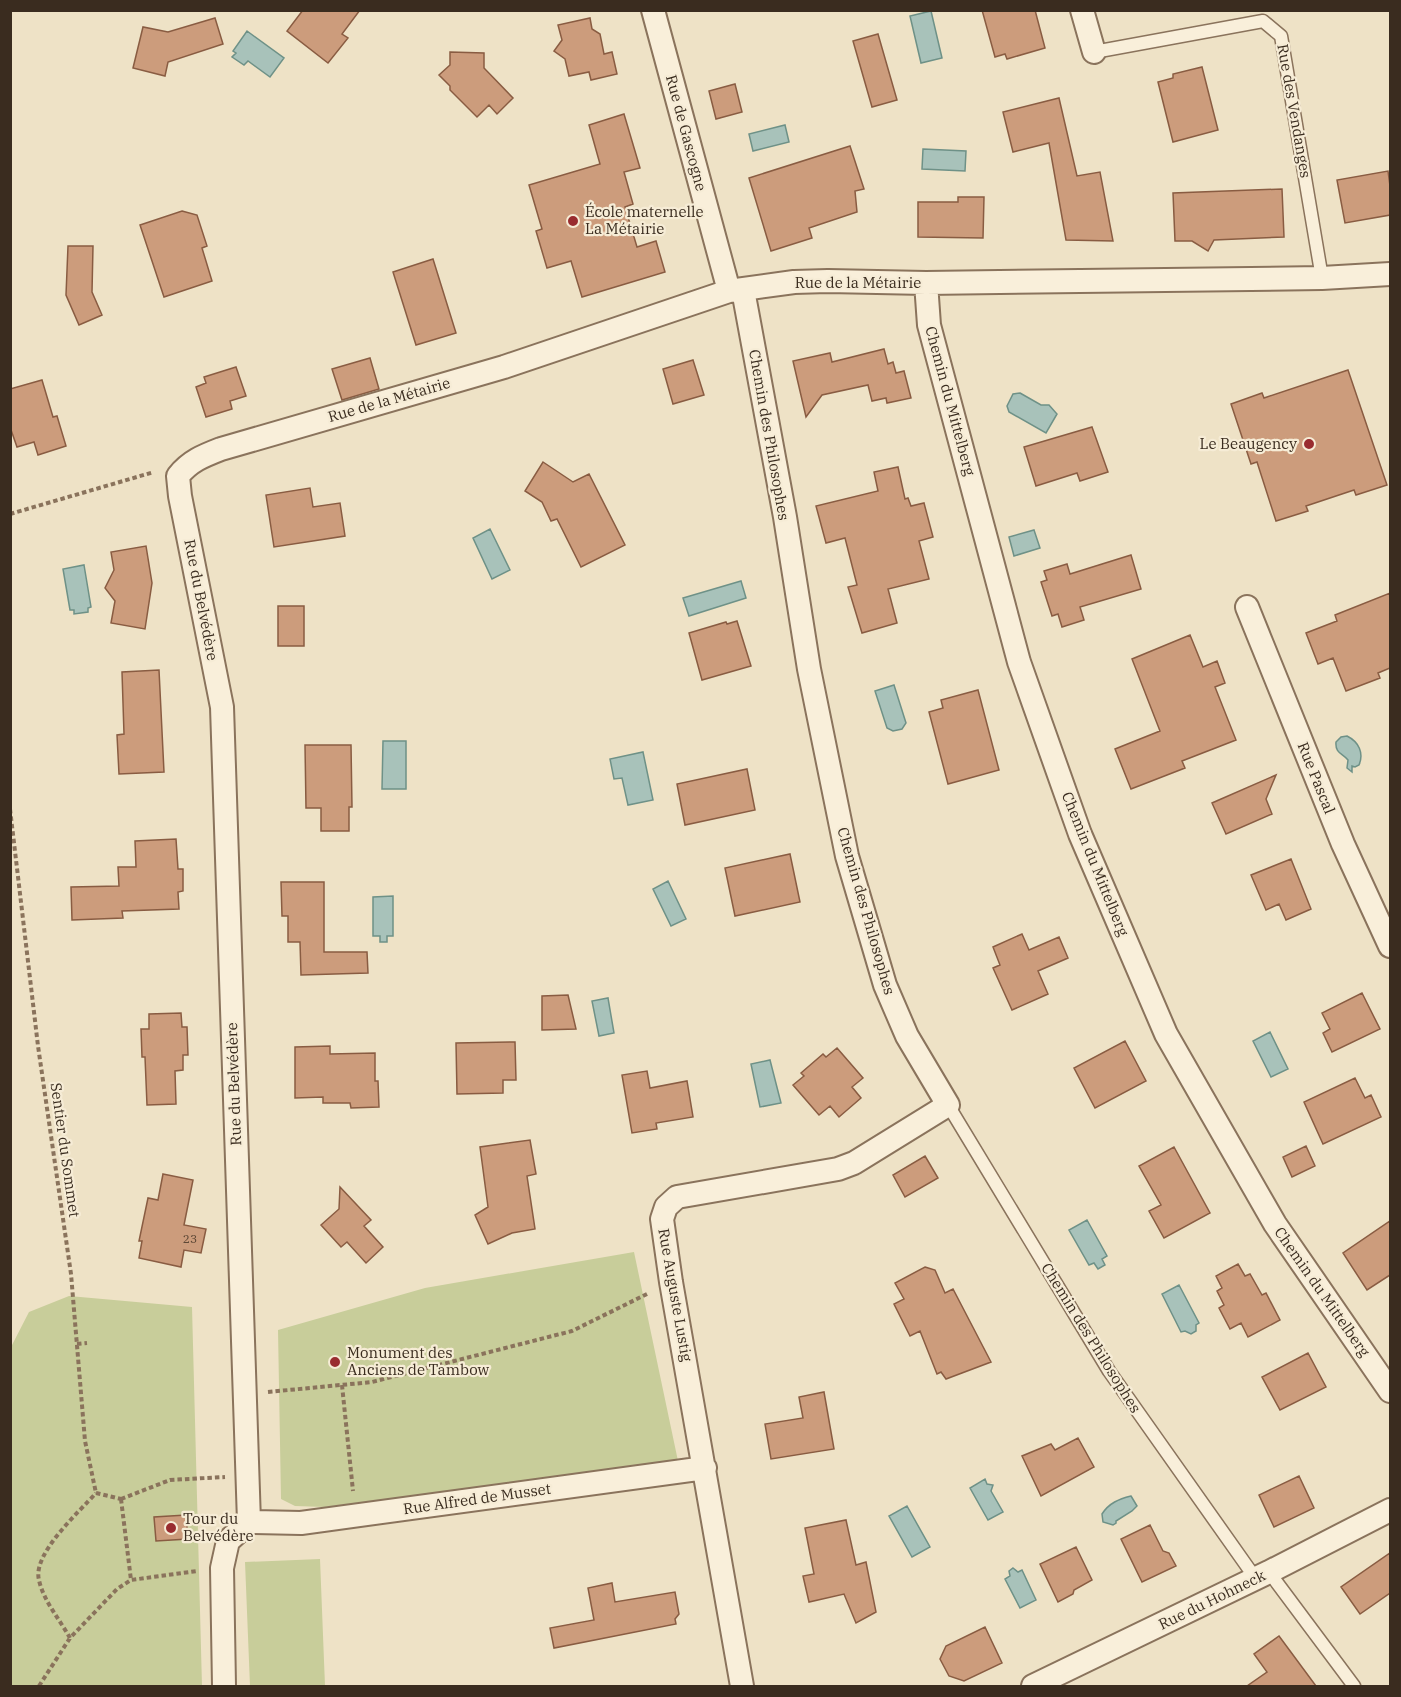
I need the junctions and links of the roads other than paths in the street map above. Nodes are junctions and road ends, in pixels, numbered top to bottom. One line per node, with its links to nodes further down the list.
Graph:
1 (653, 10): 7 (street, Rue de Gascogne)
2 (1082, 10): 3 (street, Rue des Vendanges)
3 (1094, 52): 5 (lane, Rue des Vendanges)
4 (1390, 274): 5 (street, Rue de la Métairie)
5 (1322, 278): 6 (street, Rue de la Métairie)
6 (926, 283): 7 (street, Rue de la Métairie); 12 (street, Chemin du Mittelberg)
7 (736, 291): 8 (street, Rue de la Métairie); 11 (street, Chemin des Philosophes)
8 (178, 476): 15 (street, Rue du Belvédère)
9 (1247, 607): 10 (street, Rue Pascal)
10 (1390, 946)
11 (948, 1105): 13 (street, Rue Auguste Lustig); 16 (lane, Chemin des Philosophes)
12 (1390, 1391)
13 (705, 1467): 15 (street, Rue Alfred de Musset); 18 (street, Rue Auguste Lustig)
14 (1390, 1510): 16 (street, Rue du Hohneck)
15 (249, 1522): 17 (street)
16 (1263, 1575): 19 (street, Rue du Hohneck); 20 (lane, Chemin des Philosophes)
17 (224, 1686)
18 (742, 1686)
19 (1033, 1686)
20 (1354, 1686)

